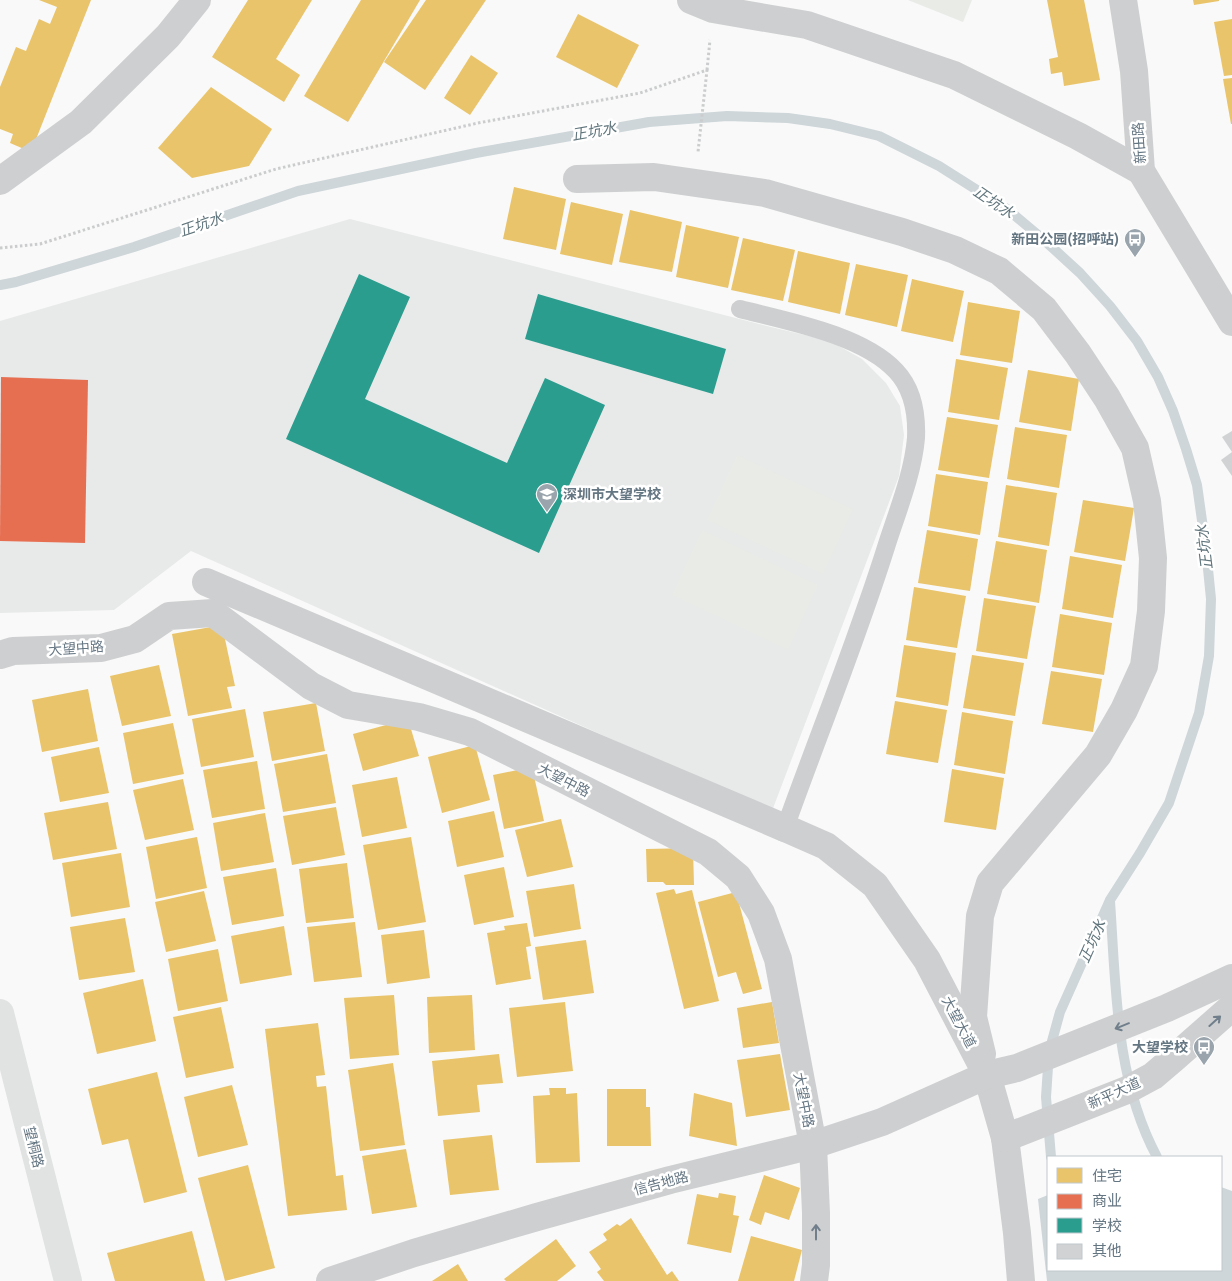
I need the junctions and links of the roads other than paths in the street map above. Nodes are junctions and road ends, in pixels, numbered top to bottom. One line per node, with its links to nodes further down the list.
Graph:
1 (197, 0): 6 (street)
2 (691, 0): 4 (street)
3 (1123, 0): 4 (street, 新田路)
4 (1141, 171): 8 (street, 新田路)
5 (577, 179): 15 (street)
6 (0, 181)
7 (740, 309): 11 (lane)
8 (1232, 322)
9 (206, 582): 11 (street, 大望大道)
10 (0, 655): 17 (street, 大望中路)
11 (784, 828): 15 (street, 大望大道)
12 (1232, 978): 15 (street, one-way to 15)
13 (1232, 1007): 16 (street, 新平大道, one-way to 13)
14 (0, 1013): 18 (main road, 望桐路)
15 (987, 1075): 16 (street, 大望大道); 17 (street, 信告地路)
16 (1006, 1138): 21 (street, 大望大道)
17 (813, 1145): 19 (street, 信告地路); 20 (street, 大望中路, one-way to 17)
18 (68, 1281)
19 (330, 1281)
20 (814, 1281)
21 (1021, 1281)

